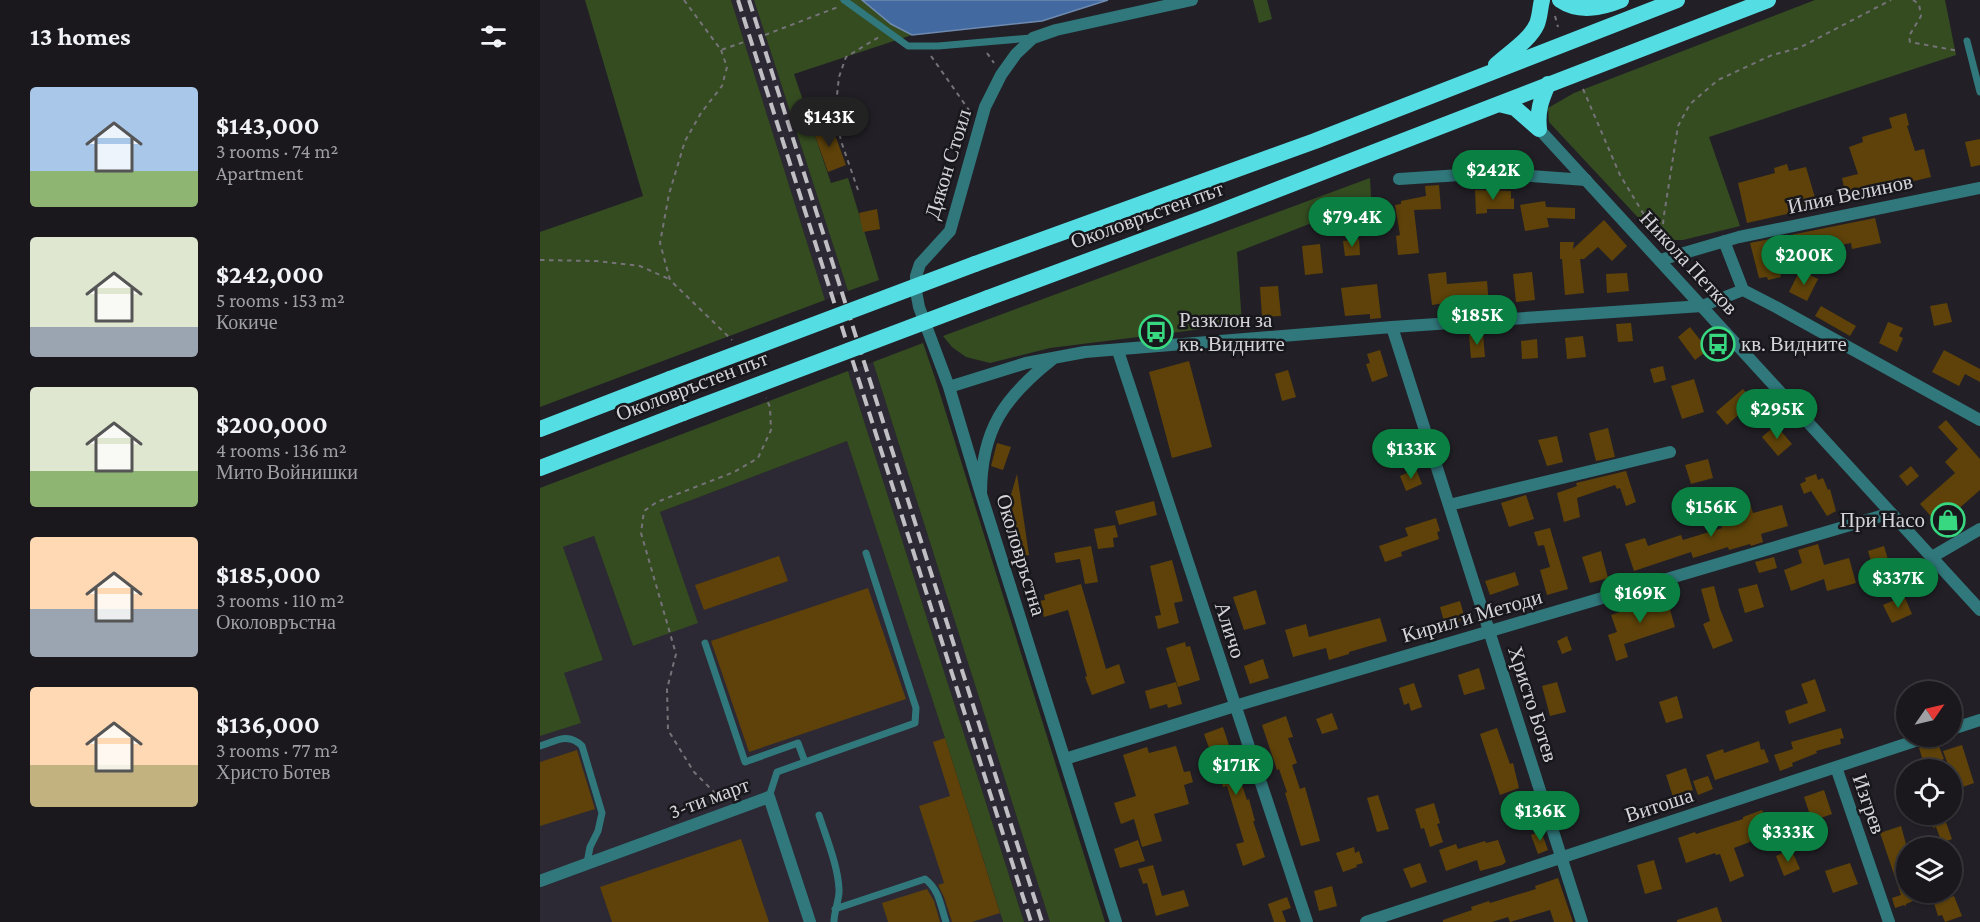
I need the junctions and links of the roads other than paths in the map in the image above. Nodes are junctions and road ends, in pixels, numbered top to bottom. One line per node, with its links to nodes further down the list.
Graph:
1 (1192, 0): 8 (street, Дякон Стоил)
2 (1542, 0): 10 (highway)
3 (1560, 0): 4 (highway)
4 (1620, 0)
5 (1677, 0): 10 (highway, Околовръстен път)
6 (1768, 0): 11 (highway, Околовръстен път)
7 (846, 2): 8 (lane)
8 (1033, 38): 25 (street, Дякон Стоил)
9 (1967, 41): 12 (lane)
10 (1486, 74): 27 (highway, Околовръстен път, bridge)
11 (1548, 84): 13 (highway, Околовръстен път); 14 (highway)
12 (1980, 92)
13 (1499, 104): 14 (highway); 29 (highway, Околовръстен път, bridge)
14 (1539, 129): 16 (street, Никола Петков)
15 (1399, 179): 16 (street)
16 (1586, 180): 19 (street, Никола Петков)
17 (1980, 188): 18 (street, Илия Велинов)
18 (1724, 241): 19 (street, Илия Велинов); 20 (street)
19 (1660, 260): 21 (street, Никола Петков)
20 (1743, 290): 21 (street); 26 (street)
21 (1702, 306): 22 (street); 32 (street, Никола Петков)
22 (1392, 327): 23 (street); 31 (street, Христо Ботев)
23 (1118, 351): 24 (street); 39 (street, Аличо)
24 (1057, 356): 25 (street); 30 (street, Околовръстна)
25 (949, 387): 30 (street, Дякон Стоил)
26 (1980, 420)
27 (540, 429)
28 (1670, 452): 31 (street)
29 (540, 468)
30 (981, 494): 44 (street, Околовръстна)
31 (1449, 505): 37 (street, Христо Ботев)
32 (1891, 513): 35 (street, Никола Петков); 37 (street, Кирил и Методи)
33 (1980, 529): 35 (street)
34 (866, 553): 45 (lane)
35 (1932, 557): 36 (street, Никола Петков)
36 (1980, 610)
37 (1489, 632): 39 (street, Кирил и Методи); 49 (street, Христо Ботев)
38 (705, 643): 45 (lane)
39 (1235, 706): 44 (street, Кирил и Методи); 57 (street, Аличо)
40 (1980, 720): 41 (street)
41 (1962, 726)
42 (540, 746): 50 (lane)
43 (1898, 747): 46 (street, Витоша)
44 (1065, 759): 56 (street, Околовръстна)
45 (805, 762): 47 (lane)
46 (1836, 768): 49 (street, Витоша); 60 (street, Изгрев)
47 (769, 797): 50 (street, 3-ти март); 53 (street, 3-ти март)
48 (819, 815): 52 (lane)
49 (1562, 858): 58 (street, Витоша); 59 (street, Христо Ботев)
50 (587, 863): 51 (street, 3-ти март)
51 (540, 881)
52 (835, 909): 54 (lane); 55 (lane)
53 (810, 922)
54 (834, 922)
55 (946, 922)
56 (1116, 922)
57 (1307, 922)
58 (1366, 922)
59 (1582, 922)
60 (1889, 922)

